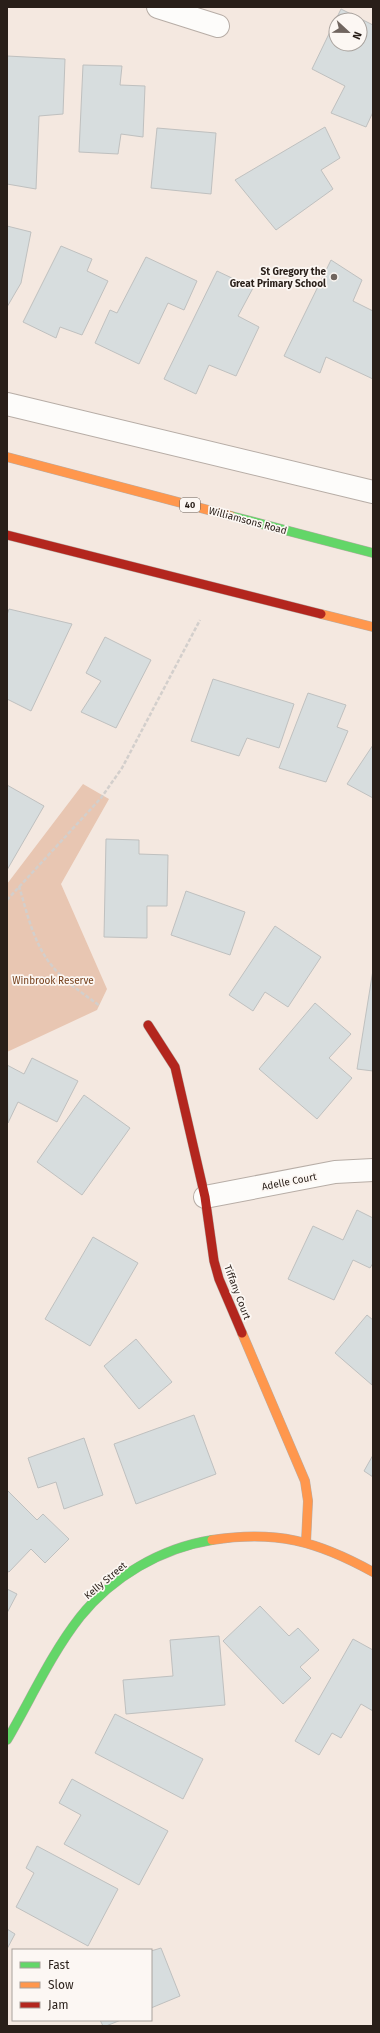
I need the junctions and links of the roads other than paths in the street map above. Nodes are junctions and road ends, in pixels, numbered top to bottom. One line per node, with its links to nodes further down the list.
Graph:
1 (158, 7): 2 (street)
2 (218, 26)
3 (7, 404): 5 (street)
4 (7, 457): 7 (street, Williamsons Road / 40)
5 (373, 492)
6 (7, 535): 8 (street)
7 (373, 553)
8 (373, 627)
9 (148, 1025): 11 (street, Tiffany Court)
10 (373, 1170): 11 (street, Adelle Court)
11 (205, 1197): 12 (street, Tiffany Court)
12 (306, 1542): 13 (street, Kelly Street); 14 (street, Kelly Street)
13 (373, 1572)
14 (7, 1740)

